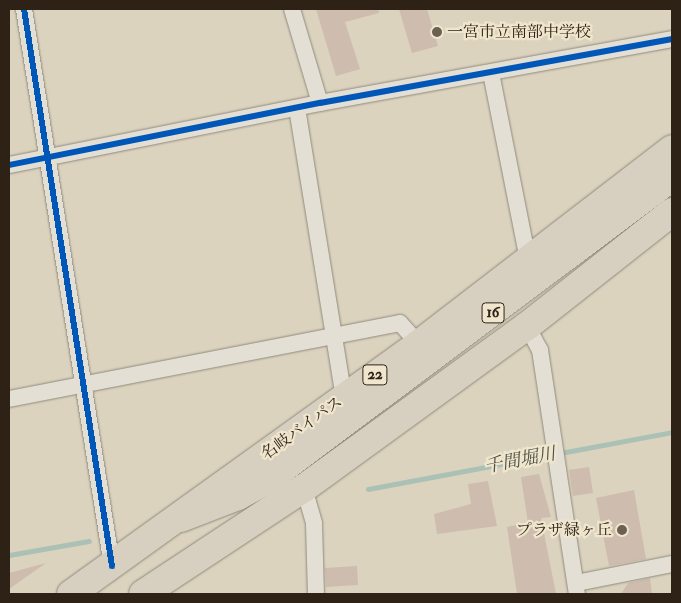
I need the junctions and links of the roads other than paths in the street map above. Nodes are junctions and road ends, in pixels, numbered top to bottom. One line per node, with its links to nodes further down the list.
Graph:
1 (24, 9): 8 (street)
2 (292, 9): 5 (street)
3 (672, 39): 4 (street)
4 (491, 73): 5 (street); 12 (street)
5 (320, 103): 6 (street)
6 (297, 108): 8 (street); 14 (street)
7 (672, 148): 12 (highway, 名岐バイパス / 22)
8 (50, 158): 9 (street); 16 (street)
9 (9, 166)
10 (672, 177): 20 (highway, 16)
11 (672, 212): 13 (highway)
12 (528, 260): 15 (highway, 名岐バイパス / 22)
13 (527, 326): 19 (highway); 23 (street)
14 (332, 336): 15 (street); 16 (street); 17 (street)
15 (419, 344): 17 (highway, 名岐バイパス / 22)
16 (84, 384): 18 (street); 22 (street)
17 (344, 397): 20 (highway, 名岐バイパス / 22)
18 (9, 399)
19 (304, 488): 25 (highway); 26 (street)
20 (181, 518): 22 (highway, 名岐バイパス / 22)
21 (672, 564): 23 (street)
22 (112, 566): 24 (highway, 名岐バイパス / 22)
23 (577, 588)
24 (71, 594)
25 (143, 594)
26 (316, 594)

